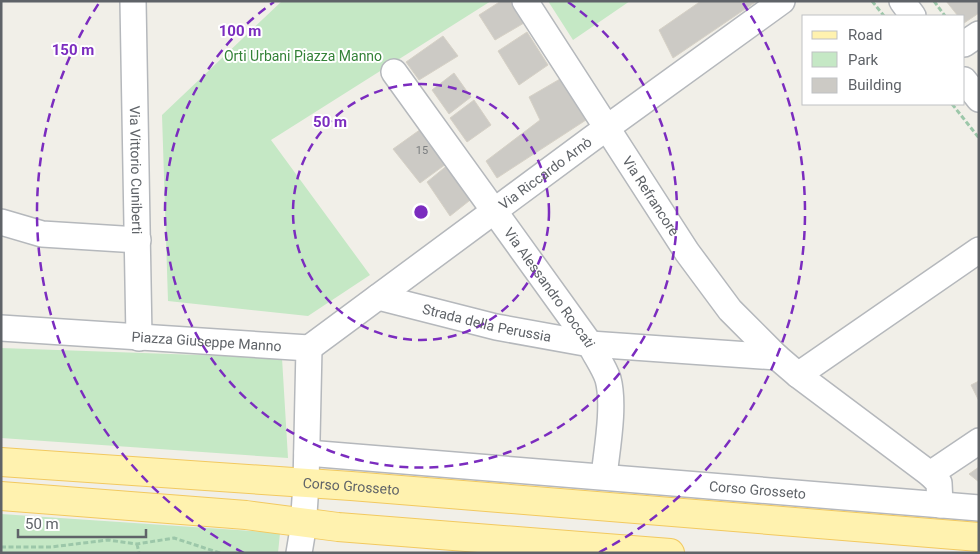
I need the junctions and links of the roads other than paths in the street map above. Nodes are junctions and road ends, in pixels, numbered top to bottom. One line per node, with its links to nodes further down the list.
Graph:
1 (133, 1): 14 (street, Via Vittorio Cuniberti)
2 (525, 1): 11 (street, Via Refrancore)
3 (782, 1): 11 (street, Via Riccardo Arnò)
4 (902, 1): 5 (street)
5 (913, 15)
6 (979, 34): 7 (street)
7 (965, 43)
8 (394, 72): 12 (street, Via Alessandro Roccati)
9 (965, 81): 10 (street)
10 (979, 100)
11 (606, 128): 12 (street, Via Riccardo Arnò); 21 (street, Via Refrancore)
12 (494, 211): 16 (street, Via Riccardo Arnò); 19 (street, Via Alessandro Roccati)
13 (1, 222): 14 (street)
14 (138, 240): 18 (street, Via Vittorio Cuniberti)
15 (979, 250): 22 (street)
16 (378, 297): 19 (street, Strada della Perussia); 20 (street, Via Riccardo Arnò)
17 (1, 328): 18 (street, Piazza Giuseppe Manno)
18 (139, 338): 20 (street, Piazza Giuseppe Manno)
19 (590, 344): 21 (street, Strada della Perussia); 27 (street, Via Alessandro Roccati)
20 (309, 348): 24 (street)
21 (777, 357): 22 (street, Via Refrancore)
22 (798, 375): 26 (street, Via Refrancore)
23 (979, 441): 26 (street)
24 (307, 453): 27 (street, Corso Grosseto); 28 (street)
25 (1, 462): 28 (main road, Corso Grosseto)
26 (930, 474): 31 (street, Via Refrancore)
27 (604, 476): 30 (street, Corso Grosseto)
28 (306, 484): 33 (main road, Corso Grosseto); 34 (street)
29 (1, 496): 34 (main road)
30 (910, 503): 31 (street, Corso Grosseto); 33 (street, Corso Grosseto)
31 (940, 505): 32 (street, Corso Grosseto)
32 (979, 508)
33 (702, 513): 35 (main road, Corso Grosseto)
34 (304, 523): 36 (street); 37 (main road)
35 (979, 536)
36 (299, 553)
37 (670, 553)

